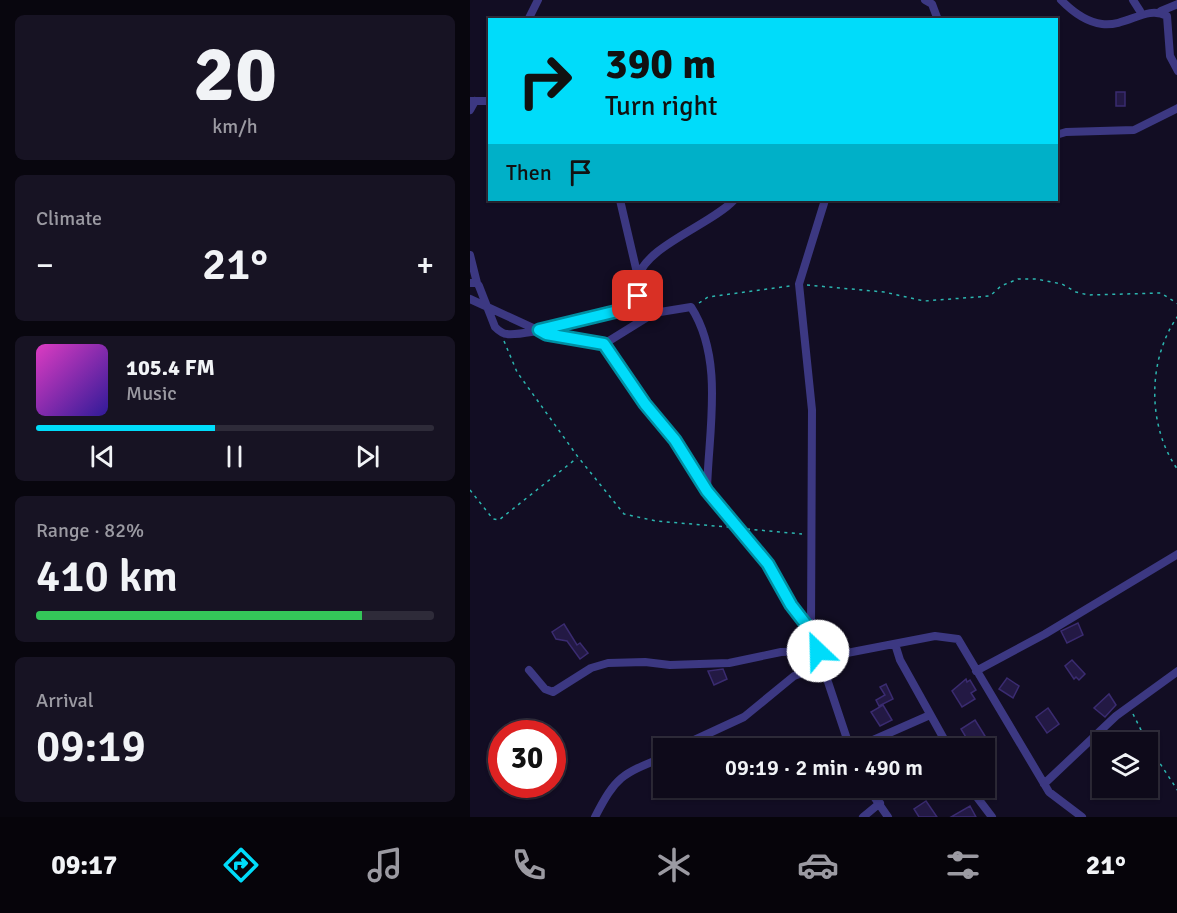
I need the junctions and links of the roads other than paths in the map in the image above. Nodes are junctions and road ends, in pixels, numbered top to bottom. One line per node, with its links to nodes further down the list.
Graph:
1 (538, 0): 8 (street)
2 (925, 0): 9 (street)
3 (1061, 0): 6 (street)
4 (1133, 0): 6 (street)
5 (1178, 4): 7 (street)
6 (1140, 11): 7 (street)
7 (1161, 11): 10 (street)
8 (529, 18)
9 (937, 18)
10 (1178, 70)
11 (473, 101): 13 (street)
12 (1178, 108): 14 (street)
13 (470, 110)
14 (1058, 134)
15 (620, 201): 19 (street)
16 (733, 201): 19 (street)
17 (825, 201): 27 (street)
18 (470, 255): 20 (street)
19 (638, 277): 23 (street)
20 (474, 283): 22 (street)
21 (470, 299): 22 (street)
22 (488, 307): 23 (street); 23 (street)
23 (539, 330): 24 (street)
24 (604, 344): 25 (street); 25 (street)
25 (707, 491): 27 (street)
26 (1178, 554): 31 (street)
27 (811, 631): 29 (street)
28 (895, 644): 29 (street); 31 (street); 33 (street)
29 (821, 658): 30 (street); 34 (street); 35 (street)
30 (529, 670)
31 (976, 671): 39 (street)
32 (1178, 671): 39 (street)
33 (930, 715): 36 (street); 37 (street)
34 (700, 738)
35 (847, 738)
36 (878, 738)
37 (943, 738)
38 (653, 761): 43 (street)
39 (1044, 784): 47 (street)
40 (876, 798): 42 (street)
41 (978, 798): 46 (street)
42 (880, 803): 44 (street); 45 (street)
43 (595, 817)
44 (863, 817)
45 (888, 817)
46 (992, 817)
47 (1082, 817)

